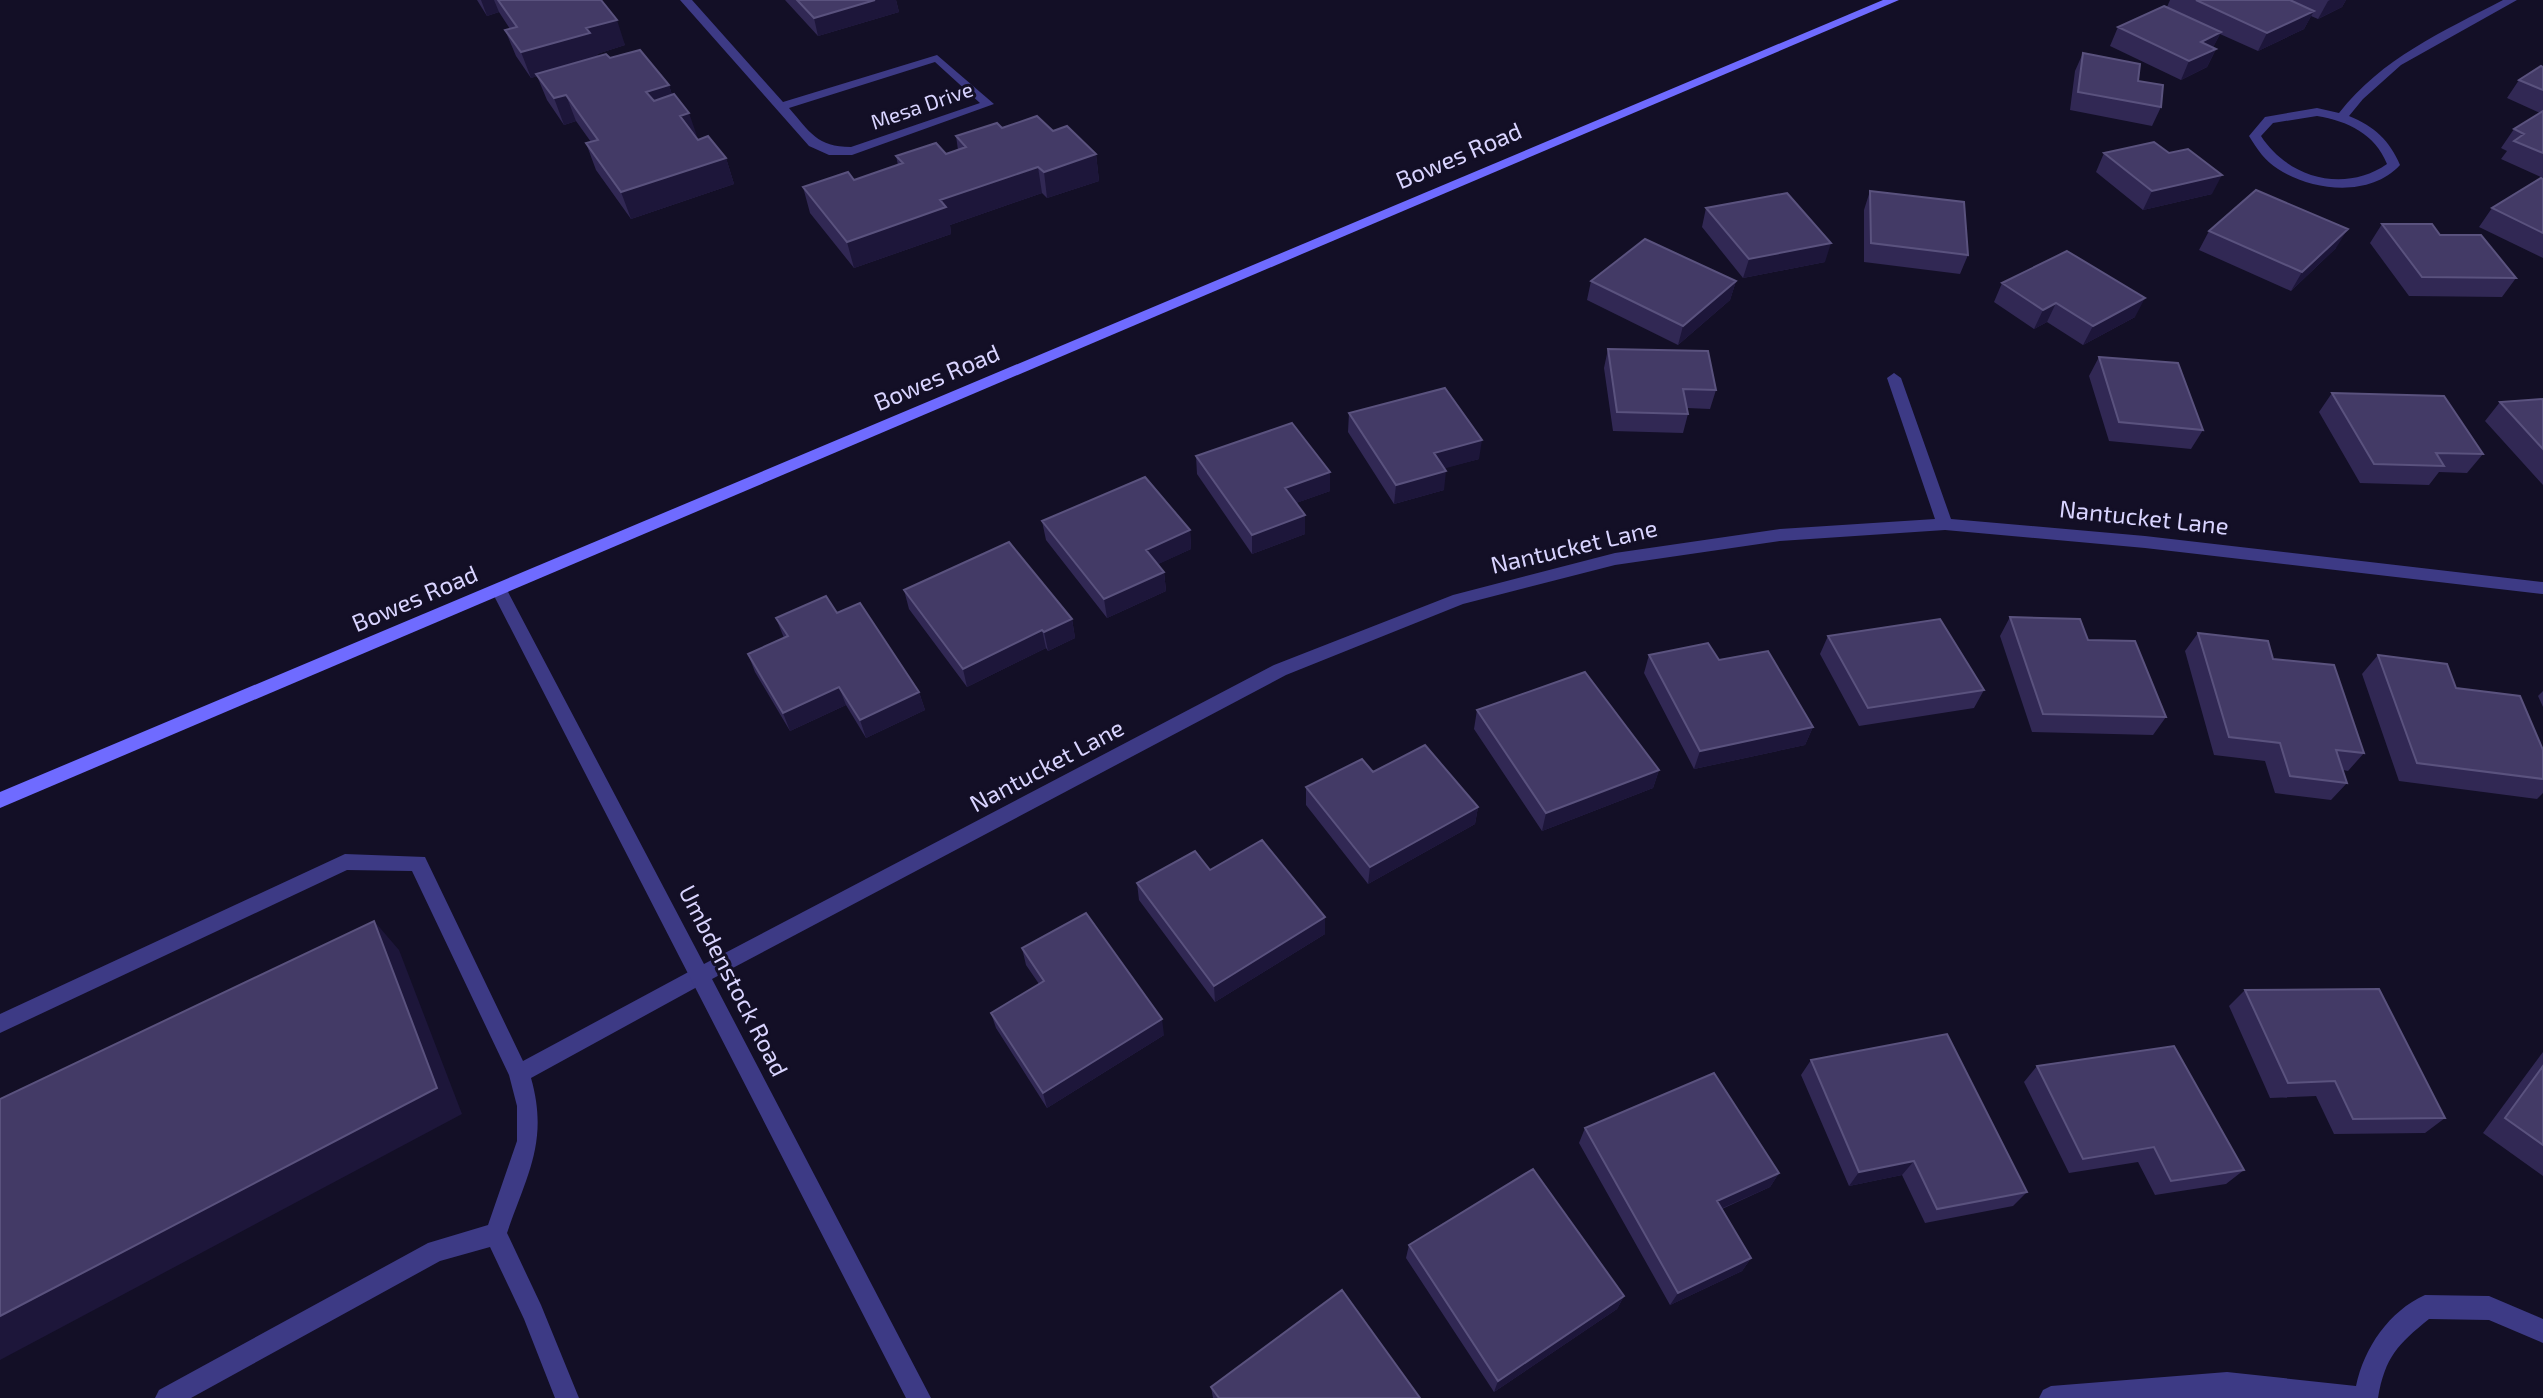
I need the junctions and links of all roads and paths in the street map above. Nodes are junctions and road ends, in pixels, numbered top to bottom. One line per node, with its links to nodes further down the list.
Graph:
1 (685, 0): 4 (street, Mesa Drive)
2 (1893, 0): 9 (main road, Bowes Road)
3 (2511, 0): 5 (street)
4 (781, 107): 4 (street, Mesa Drive)
5 (2343, 116): 5 (street)
6 (1894, 377): 7 (street)
7 (1945, 524): 8 (street, Nantucket Lane); 11 (street, Nantucket Lane)
8 (2543, 588)
9 (499, 590): 10 (main road, Bowes Road); 11 (street, Umbdenstock Road)
10 (0, 800)
11 (701, 975): 13 (street, Nantucket Lane); 18 (street, Umbdenstock Road)
12 (0, 1024): 13 (street)
13 (519, 1074): 14 (street)
14 (496, 1234): 16 (street); 17 (street)
15 (2543, 1331): 21 (street)
16 (167, 1398)
17 (567, 1398)
18 (919, 1398)
19 (2051, 1398): 20 (street)
20 (2360, 1398)
21 (2366, 1398)

